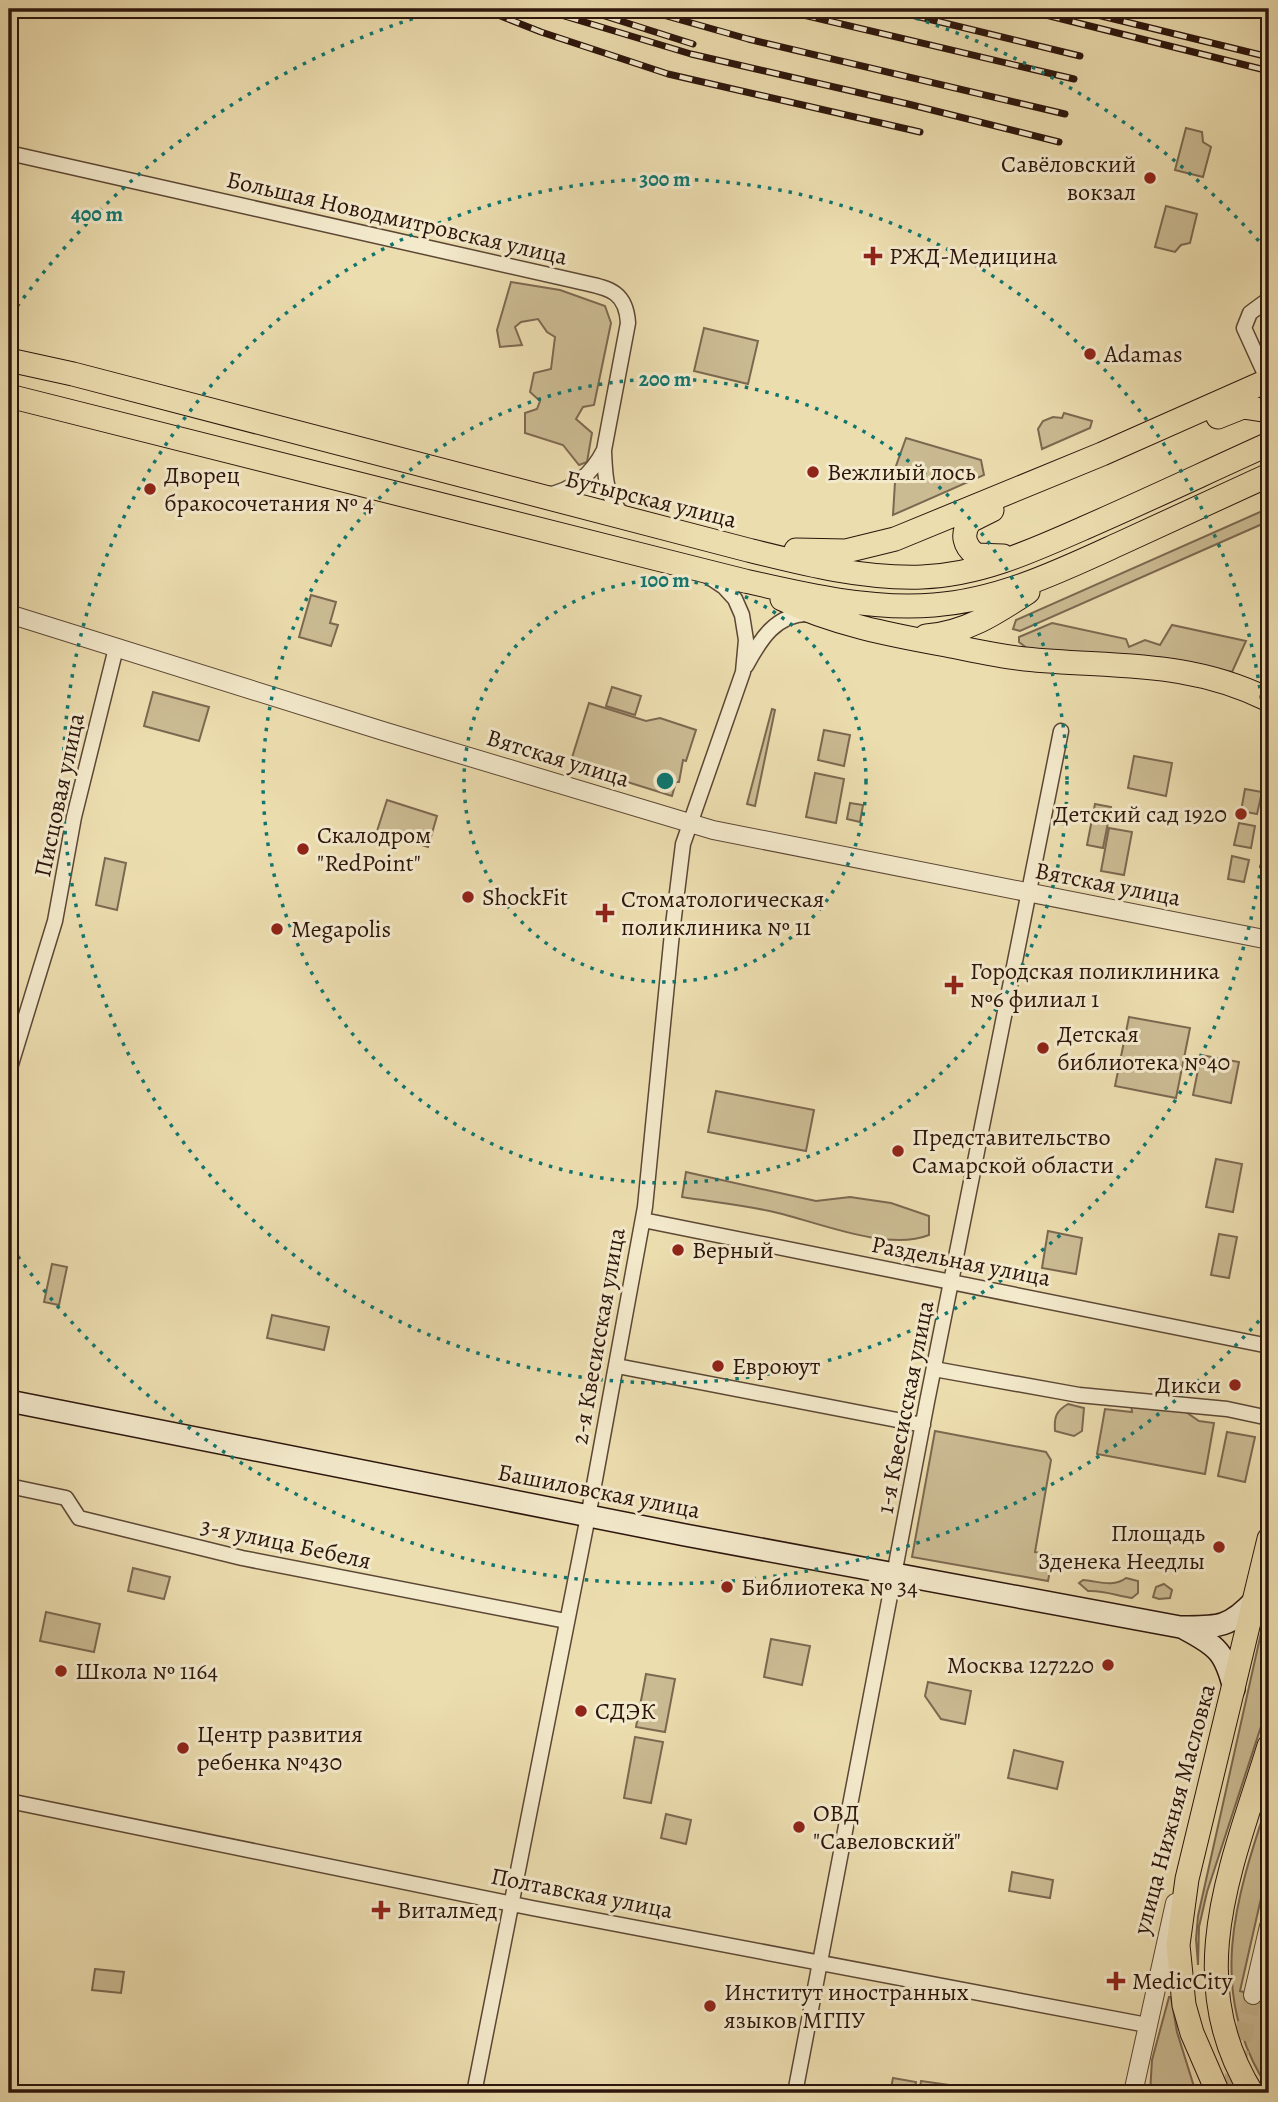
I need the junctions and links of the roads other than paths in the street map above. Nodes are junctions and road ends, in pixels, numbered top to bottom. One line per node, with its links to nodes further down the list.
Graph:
1 (9, 153): 9 (street, Большая Новодмитровская улица)
2 (1269, 299): 4 (street)
3 (9, 360): 11 (main road, Бутырская улица)
4 (1269, 381): 6 (street); 13 (main road)
5 (9, 396): 16 (main road)
6 (1245, 407): 7 (main road); 14 (main road)
7 (1269, 411)
8 (1265, 446): 14 (main road, Бутырская улица)
9 (604, 450): 11 (street, Большая Новодмитровская улица); 12 (street, Большая Новодмитровская улица)
10 (1269, 475): 15 (main road)
11 (537, 496): 12 (main road, Бутырская улица)
12 (632, 521): 13 (main road, Бутырская улица)
13 (748, 550): 14 (main road, Бутырская улица)
14 (1024, 555)
15 (1070, 566): 18 (main road); 21 (main road)
16 (696, 569): 17 (main road); 23 (street, 2-я Квесисская улица)
17 (744, 581): 18 (main road); 20 (main road)
18 (933, 605): 20 (street, 2-я Квесисская улица)
19 (9, 614): 22 (street, Вятская улица)
20 (820, 615): 21 (main road); 23 (street, 2-я Квесисская улица)
21 (900, 636): 24 (main road)
22 (116, 648): 26 (street, Вятская улица); 29 (street, Писцовая улица)
23 (743, 672): 26 (street, 2-я Квесисская улица)
24 (1269, 700)
25 (1061, 731): 27 (street, 1-я Квесисская улица)
26 (689, 823): 27 (street, Вятская улица); 30 (street, 2-я Квесисская улица)
27 (1028, 893): 28 (street, Вятская улица); 31 (street, 1-я Квесисская улица)
28 (1269, 940)
29 (9, 1071)
30 (643, 1220): 31 (street, Раздельная улица); 33 (street, 2-я Квесисская улица)
31 (952, 1282): 32 (street, Раздельная улица); 34 (street, 1-я Квесисская улица)
32 (1269, 1346)
33 (617, 1366): 37 (street); 39 (street, 2-я Квесисская улица)
34 (934, 1369): 36 (street); 37 (street, 1-я Квесисская улица)
35 (9, 1401): 39 (main road, Башиловская улица)
36 (1269, 1418)
37 (923, 1425): 41 (street, 1-я Квесисская улица)
38 (9, 1486): 43 (street, 3-я улица Бебеля)
39 (587, 1516): 41 (main road, Башиловская улица); 43 (street, 2-я Квесисская улица)
40 (1269, 1539): 42 (main road, улица Нижняя Масловка)
41 (896, 1575): 44 (main road, Башиловская улица); 51 (street, 1-я Квесисская улица)
42 (1255, 1601): 44 (main road, Башиловская улица); 45 (main road, улица Нижняя Масловка)
43 (566, 1622): 49 (street, 2-я Квесисская улица)
44 (1180, 1627): 45 (main road, Башиловская улица)
45 (1234, 1689): 48 (main road, улица Нижняя Масловка)
46 (1269, 1746): 58 (main road)
47 (9, 1801): 49 (street, Полтавская улица)
48 (1196, 1840): 53 (street, улица Нижняя Масловка); 57 (main road)
49 (511, 1903): 51 (street, Полтавская улица); 54 (street, 2-я Квесисская улица)
50 (1269, 1926): 52 (street)
51 (820, 1962): 53 (street, Полтавская улица); 55 (street, 1-я Квесисская улица)
52 (1253, 1995)
53 (1147, 2025): 56 (street, улица Нижняя Масловка)
54 (474, 2093)
55 (795, 2093)
56 (1133, 2093)
57 (1218, 2093)
58 (1252, 2093)

